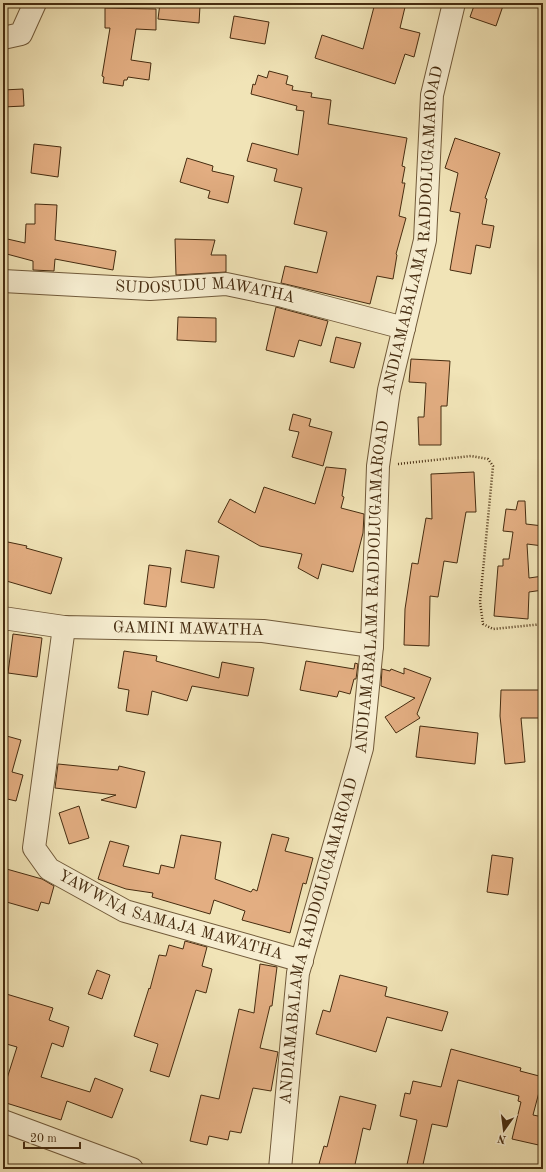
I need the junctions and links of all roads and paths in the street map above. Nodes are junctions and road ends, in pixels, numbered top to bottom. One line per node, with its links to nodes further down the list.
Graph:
1 (35, 3): 3 (street)
2 (454, 3): 5 (street, ANDIAMABALAMA RADDOLUGAMAROAD)
3 (3, 38)
4 (3, 281): 5 (street, SUDOSUDU MAWATHA)
5 (404, 328): 6 (street, ANDIAMABALAMA RADDOLUGAMAROAD)
6 (378, 466): 8 (path); 10 (street, ANDIAMABALAMA RADDOLUGAMAROAD)
7 (3, 618): 9 (street, GAMINI MAWATHA)
8 (543, 624)
9 (64, 627): 10 (street, GAMINI MAWATHA); 11 (street, YAWWNA SAMAJA MAWATHA)
10 (372, 646): 11 (street, ANDIAMABALAMA RADDOLUGAMAROAD)
11 (302, 961): 14 (street, ANDIAMABALAMA RADDOLUGAMAROAD)
12 (3, 1121): 13 (street)
13 (132, 1169)
14 (280, 1169)

